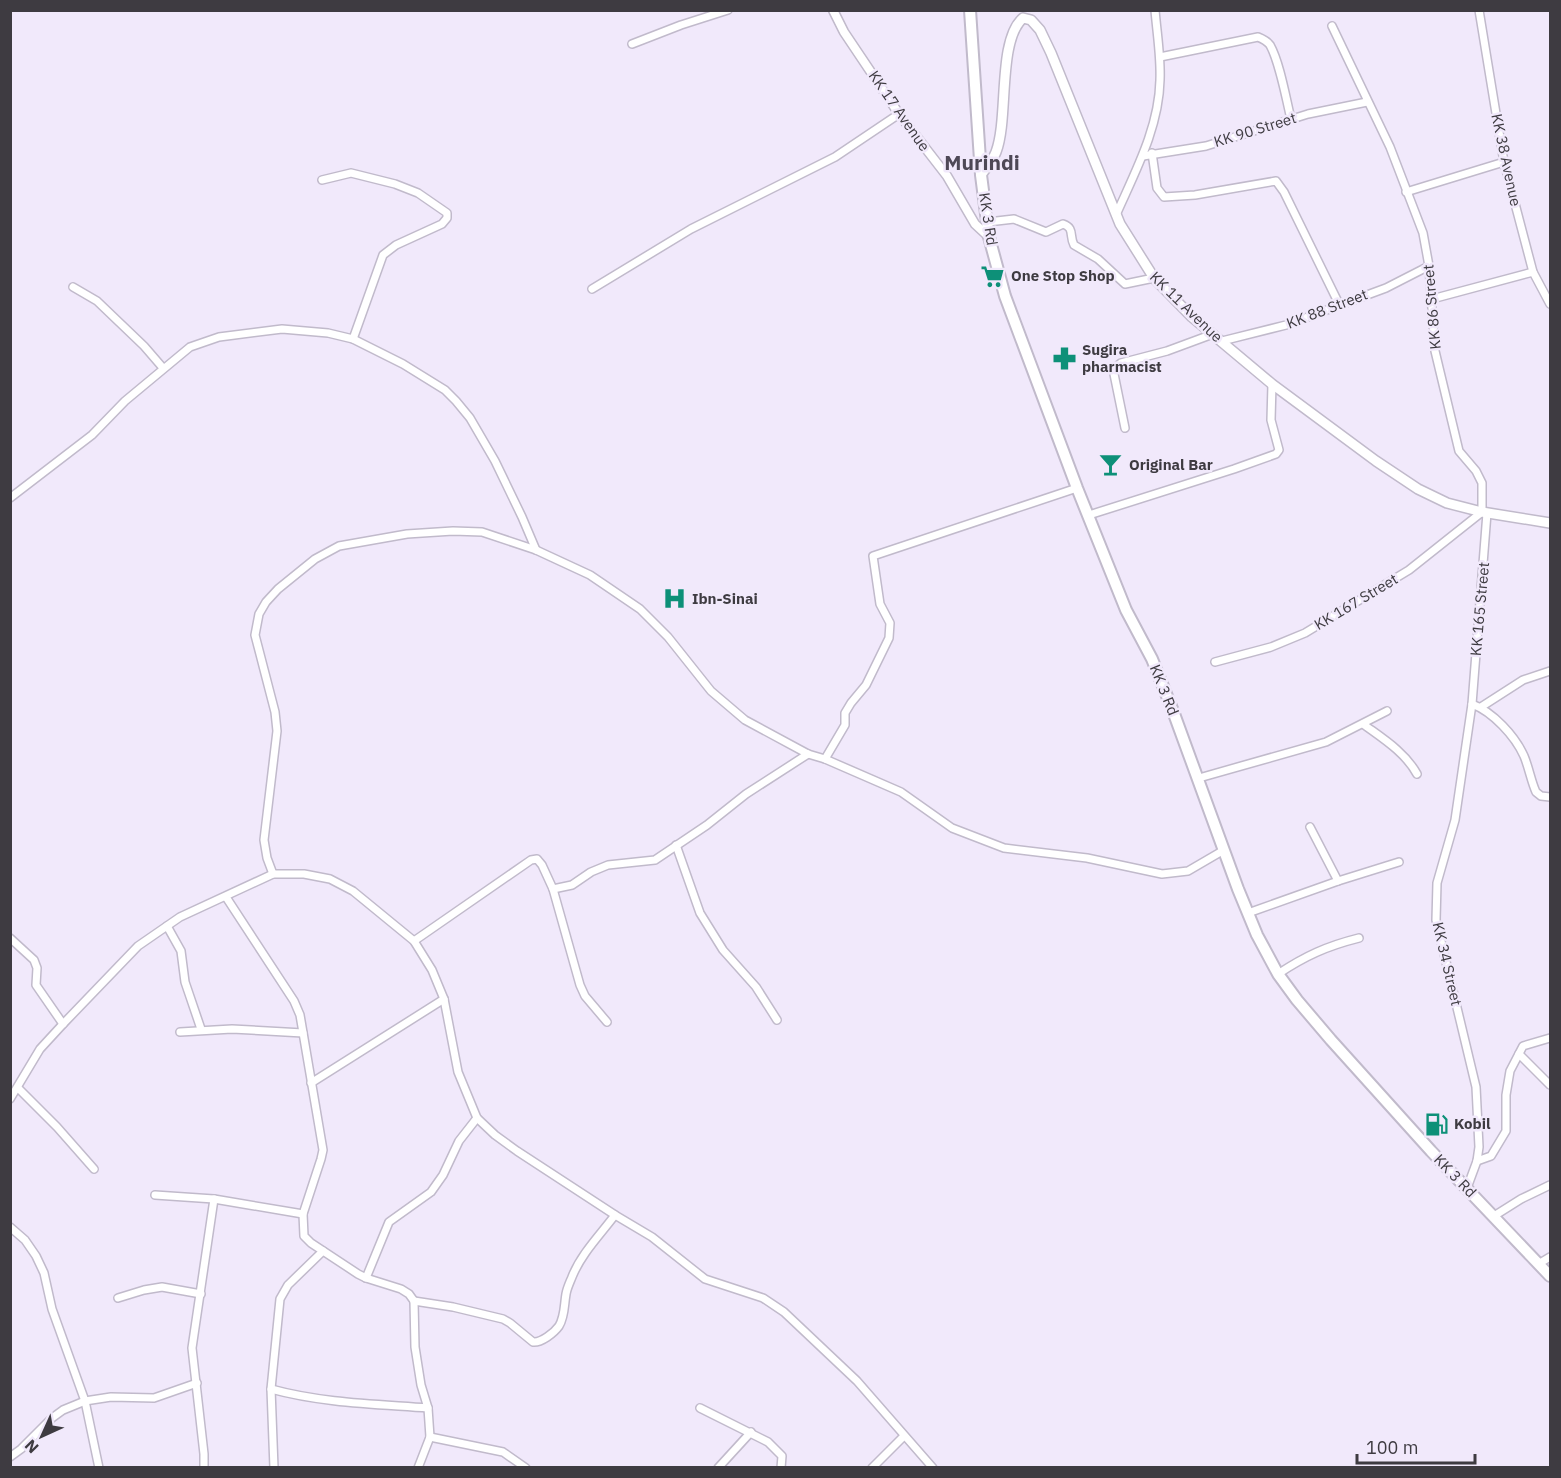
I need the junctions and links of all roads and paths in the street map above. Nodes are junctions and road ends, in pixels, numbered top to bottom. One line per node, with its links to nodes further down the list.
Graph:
1 (728, 10): 7 (street)
2 (833, 10): 10 (street, KK 17 Avenue)
3 (970, 10): 15 (highway, KK 3 Rd)
4 (1155, 10): 8 (street)
5 (1479, 10): 14 (street, KK 38 Avenue)
6 (1332, 26): 9 (street, KK 86 Street)
7 (632, 44)
8 (1160, 57): 11 (street); 13 (street)
9 (1367, 102): 11 (street, KK 90 Street); 17 (street, KK 86 Street)
10 (899, 114): 20 (street, KK 17 Avenue); 25 (street)
11 (1291, 119): 12 (street, KK 90 Street)
12 (1152, 153): 13 (street, KK 90 Street); 28 (street)
13 (1143, 156): 18 (street)
14 (1504, 162): 17 (street); 22 (street, KK 38 Avenue)
15 (981, 175): 18 (main road, KK 11 Avenue); 19 (highway, KK 3 Rd)
16 (322, 180): 31 (street)
17 (1406, 192): 21 (street, KK 86 Street)
18 (1116, 215): 23 (main road, KK 11 Avenue)
19 (988, 222): 20 (highway, KK 3 Rd); 23 (street)
20 (989, 237): 36 (highway, KK 3 Rd)
21 (1429, 266): 27 (street, KK 86 Street); 28 (street, KK 88 Street)
22 (1533, 272): 26 (street, KK 38 Avenue); 27 (street)
23 (1154, 278): 30 (main road, KK 11 Avenue)
24 (73, 287): 33 (street)
25 (592, 289)
26 (1547, 290): 29 (street, KK 38 Avenue)
27 (1431, 299): 38 (street, KK 86 Street)
28 (1339, 304): 32 (street, KK 88 Street)
29 (1551, 304)
30 (1213, 334): 32 (main road, KK 11 Avenue); 35 (street)
31 (352, 339): 33 (street); 41 (street)
32 (1222, 341): 34 (main road, KK 11 Avenue)
33 (163, 368): 37 (street)
34 (1272, 384): 38 (main road, KK 11 Avenue); 39 (street)
35 (1125, 428)
36 (1077, 488): 39 (highway, KK 3 Rd); 49 (street)
37 (10, 498)
38 (1484, 513): 40 (main road, KK 11 Avenue); 42 (street, KK 167 Street); 44 (street, KK 165 Street)
39 (1089, 515): 51 (highway, KK 3 Rd)
40 (1551, 523)
41 (536, 550): 48 (street); 57 (street)
42 (1215, 663)
43 (1551, 671): 45 (street)
44 (1472, 704): 45 (street); 82 (street, KK 34 Street)
45 (1481, 707): 52 (street)
46 (1387, 711): 47 (street)
47 (1363, 724): 50 (street); 51 (street)
48 (808, 754): 49 (street); 54 (street)
49 (825, 759): 55 (street)
50 (1417, 774)
51 (1198, 778): 55 (highway, KK 3 Rd)
52 (1551, 797)
53 (1310, 827): 58 (street)
54 (676, 845): 59 (street); 68 (street)
55 (1224, 850): 61 (highway, KK 3 Rd)
56 (1399, 862): 58 (street)
57 (273, 874): 60 (street); 65 (street)
58 (1338, 881): 61 (street)
59 (553, 889): 65 (street); 69 (street)
60 (226, 897): 62 (street); 73 (street)
61 (1248, 914): 66 (highway, KK 3 Rd)
62 (167, 926): 70 (street); 71 (street)
63 (10, 938): 70 (street)
64 (1359, 938): 66 (street)
65 (414, 941): 67 (street)
66 (1278, 974): 85 (highway, KK 3 Rd)
67 (444, 999): 77 (street); 81 (street)
68 (777, 1020)
69 (607, 1022)
70 (63, 1024): 79 (street)
71 (201, 1029): 72 (street); 73 (street)
72 (180, 1032)
73 (303, 1032): 77 (street)
74 (1548, 1039): 75 (street); 76 (street)
75 (1551, 1046)
76 (1519, 1054): 78 (street); 82 (street)
77 (311, 1083): 88 (street)
78 (1551, 1085)
79 (18, 1088): 80 (street); 83 (street)
80 (10, 1099)
81 (477, 1118): 89 (street); 96 (street)
82 (1477, 1161): 85 (street, KK 34 Street)
83 (94, 1169)
84 (1551, 1185): 90 (street)
85 (1467, 1188): 90 (highway, KK 3 Rd)
86 (155, 1195): 87 (street)
87 (214, 1199): 88 (street); 97 (street)
88 (303, 1214): 92 (street)
89 (615, 1215): 99 (street); 106 (street)
90 (1494, 1216): 94 (highway, KK 3 Rd)
91 (10, 1227): 102 (street)
92 (324, 1251): 96 (street); 101 (street)
93 (1551, 1257): 94 (street)
94 (1540, 1263): 95 (highway, KK 3 Rd)
95 (1551, 1276)
96 (366, 1278): 99 (street)
97 (201, 1294): 98 (street); 100 (street)
98 (118, 1298)
99 (414, 1301): 103 (street)
100 (197, 1383): 102 (street); 110 (street)
101 (271, 1389): 103 (street); 111 (street)
102 (85, 1401): 108 (street); 109 (street)
103 (428, 1408): 107 (street)
104 (700, 1408): 105 (street)
105 (751, 1432): 114 (street); 115 (street)
106 (904, 1436): 116 (street); 117 (street)
107 (430, 1437): 112 (street); 113 (street)
108 (10, 1456)
109 (99, 1467)
110 (204, 1467)
111 (274, 1467)
112 (418, 1467)
113 (526, 1467)
114 (718, 1467)
115 (781, 1467)
116 (872, 1467)
117 (933, 1467)

